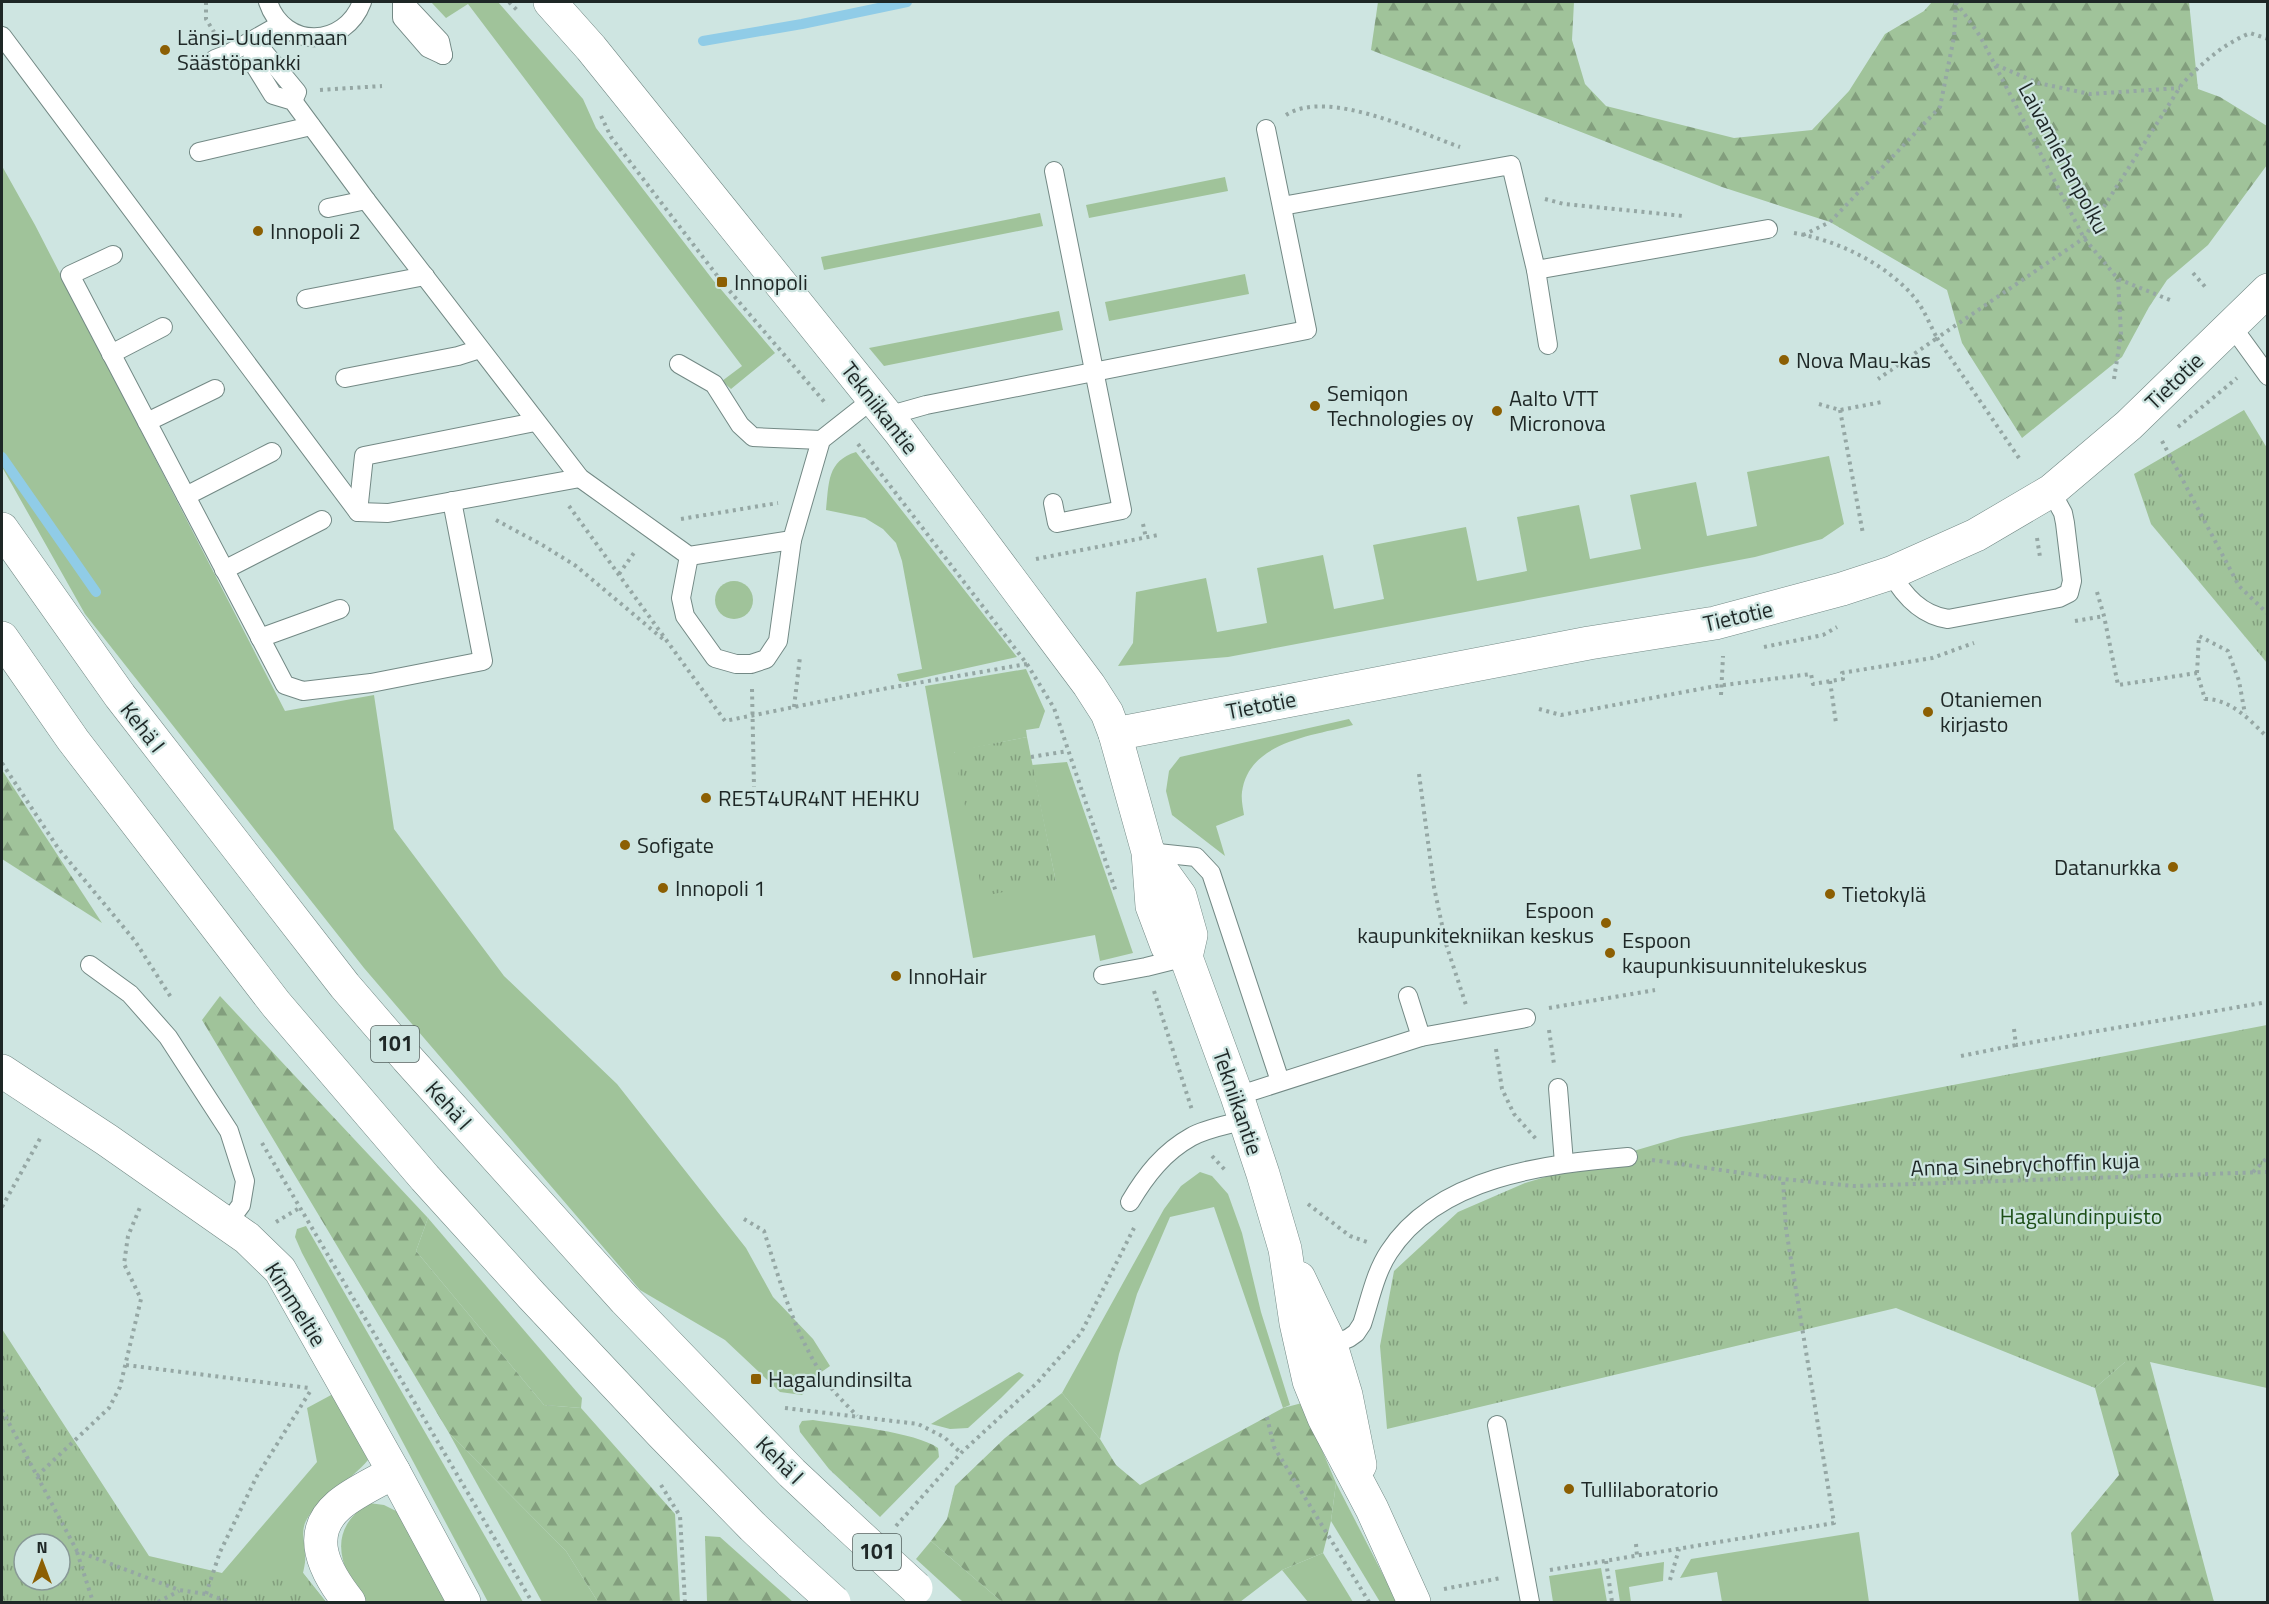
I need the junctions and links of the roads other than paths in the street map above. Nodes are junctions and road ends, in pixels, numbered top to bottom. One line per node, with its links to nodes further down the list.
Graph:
1 (268, 2): 4 (lane)
2 (362, 2): 4 (lane)
3 (537, 10): 31 (main road, Tekniikantie)
4 (281, 24): 6 (lane)
5 (2, 36): 41 (lane)
6 (254, 40): 7 (lane); 8 (lane)
7 (215, 59)
8 (311, 126): 10 (lane); 12 (lane)
9 (1266, 129): 13 (lane)
10 (199, 152)
11 (1054, 171): 27 (lane)
12 (366, 200): 14 (lane); 18 (lane)
13 (1282, 206): 17 (lane); 27 (lane)
14 (328, 208)
15 (1767, 229): 17 (lane)
16 (113, 255): 25 (lane)
17 (1536, 270): 23 (lane)
18 (425, 276): 20 (lane); 24 (lane)
19 (2268, 290): 21 (main road, Tietotie)
20 (306, 299)
21 (2231, 325): 28 (lane); 37 (main road, Tietotie)
22 (163, 327): 25 (lane)
23 (1548, 345)
24 (480, 349): 29 (lane); 32 (lane)
25 (111, 354): 33 (lane)
26 (679, 364): 34 (lane)
27 (1094, 372): 31 (lane); 40 (lane)
28 (2268, 376)
29 (345, 378)
30 (215, 389): 33 (lane)
31 (880, 407): 34 (lane); 51 (main road, Tekniikantie)
32 (535, 422): 36 (lane); 41 (lane)
33 (147, 423): 38 (lane)
34 (821, 440): 44 (lane)
35 (272, 452): 38 (lane)
36 (580, 478): 39 (lane); 45 (lane)
37 (2051, 491): 47 (main road, Tietotie); 47 (lane)
38 (186, 496): 46 (lane)
39 (452, 501): 41 (lane); 50 (lane)
40 (1053, 503)
41 (358, 512)
42 (322, 520): 46 (lane)
43 (2, 529): 70 (main road, Kehä I / 101, bridge)
44 (792, 540): 45 (lane); 45 (lane)
45 (689, 556)
46 (224, 570): 50 (lane)
47 (1891, 573): 51 (main road, Tietotie)
48 (340, 609): 50 (lane)
49 (2, 638): 73 (main road, bridge)
50 (260, 638)
51 (1115, 734): 52 (main road, Tekniikantie)
52 (1148, 852): 53 (main road, Tekniikantie); 60 (lane)
53 (1185, 957): 55 (lane); 62 (main road, Tekniikantie)
54 (90, 965): 66 (lane)
55 (1103, 975)
56 (1408, 996): 58 (lane)
57 (1526, 1017): 58 (lane)
58 (1421, 1037): 60 (lane)
59 (9, 1077): 66 (main road, Kimmeltie)
60 (1280, 1081): 62 (lane)
61 (1558, 1088): 64 (lane)
62 (1241, 1108): 65 (lane); 67 (main road, Tekniikantie)
63 (1628, 1157): 64 (lane)
64 (1564, 1163): 67 (lane)
65 (1130, 1202)
66 (227, 1224): 69 (main road, Kimmeltie)
67 (1316, 1352): 74 (main road, Tekniikantie)
68 (1497, 1425): 75 (lane)
69 (394, 1472): 71 (main road); 72 (main road, Kimmeltie)
70 (923, 1595)
71 (349, 1602)
72 (464, 1602)
73 (834, 1602)
74 (1414, 1602)
75 (1530, 1602)

